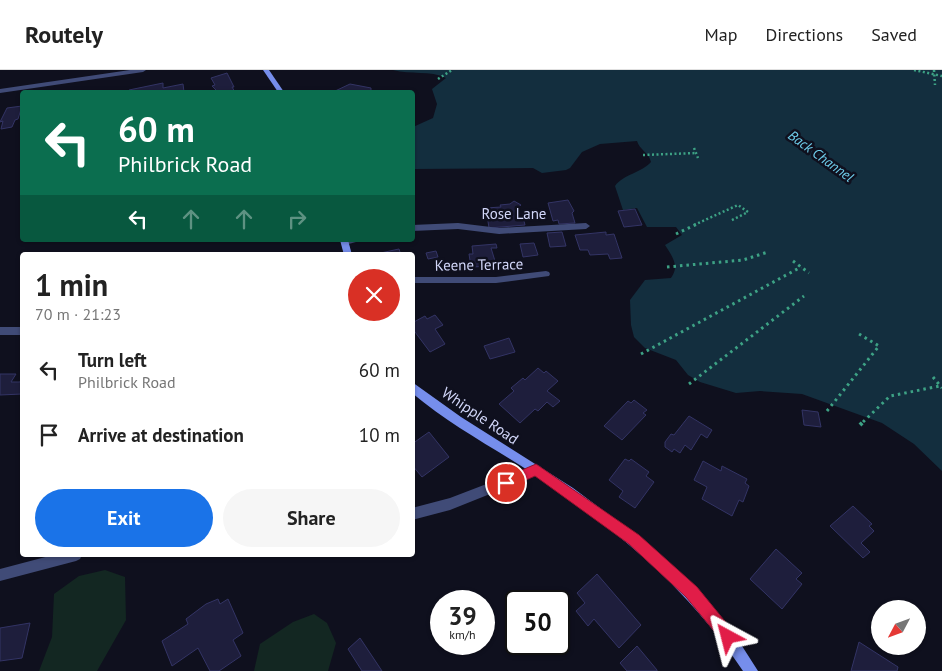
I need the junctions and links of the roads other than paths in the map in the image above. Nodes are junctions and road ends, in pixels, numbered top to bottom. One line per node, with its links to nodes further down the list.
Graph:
1 (143, 70): 4 (street)
2 (266, 70): 3 (main road)
3 (280, 90)
4 (0, 91)
5 (586, 226): 6 (street, Rose Lane)
6 (415, 228)
7 (546, 274): 8 (street, Keene Terrace)
8 (415, 280)
9 (0, 331): 10 (street)
10 (20, 331)
11 (415, 388): 12 (main road, Whipple Road)
12 (536, 470): 13 (street); 16 (main road, Whipple Road)
13 (415, 513)
14 (68, 557): 15 (street)
15 (0, 574)
16 (751, 671)

